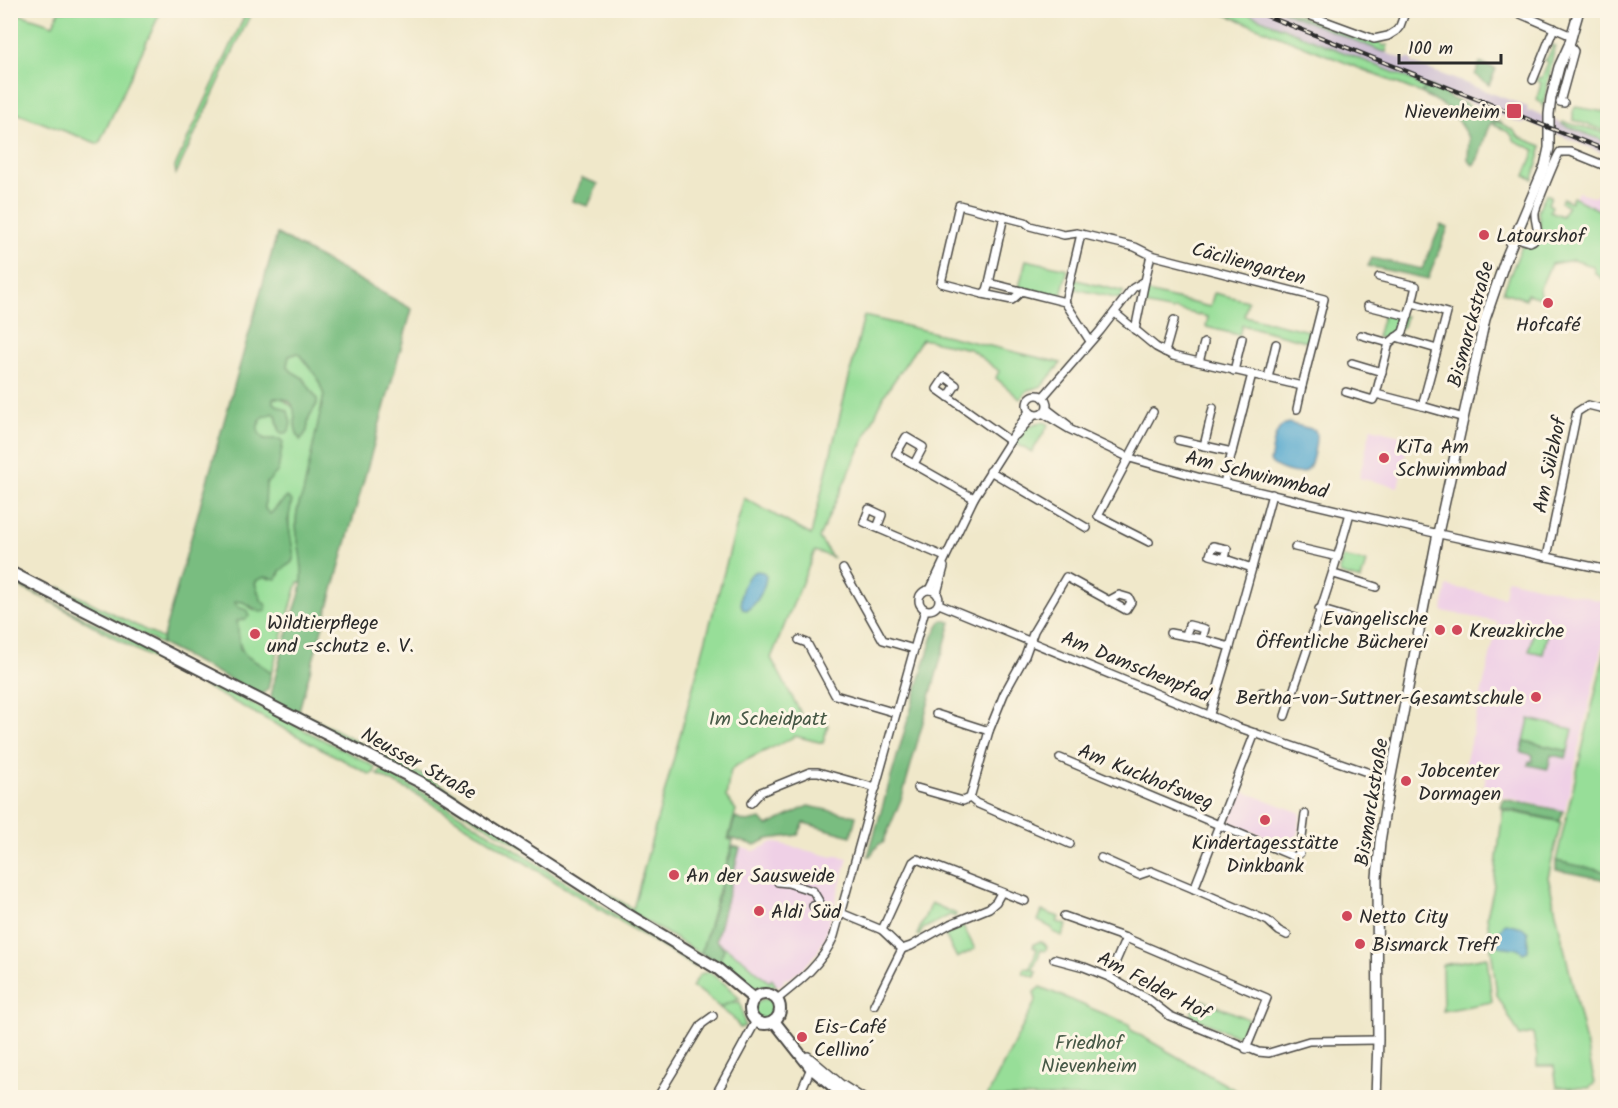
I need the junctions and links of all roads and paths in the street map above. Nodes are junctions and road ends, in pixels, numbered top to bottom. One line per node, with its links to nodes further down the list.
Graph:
1 (1295, 10): 2 (street)
2 (1406, 10)
3 (1511, 10): 5 (street)
4 (1579, 10): 6 (street, Bismarckstraße)
5 (1554, 28): 6 (street); 7 (street)
6 (1570, 40): 8 (street); 12 (street, Bismarckstraße)
7 (1533, 80)
8 (1564, 103)
9 (1608, 167): 12 (street)
10 (1004, 216): 11 (street); 16 (street); 18 (street)
11 (1081, 234): 13 (street); 19 (street)
12 (1514, 237): 53 (street, Bismarckstraße)
13 (1151, 255): 15 (street); 41 (street, Cäciliengarten)
14 (1378, 277): 20 (street)
15 (1144, 281): 22 (street); 25 (street)
16 (988, 284): 17 (street); 18 (street)
17 (1022, 291): 18 (street); 19 (street)
18 (983, 294)
19 (1065, 302): 29 (street)
20 (1412, 303): 23 (street); 33 (street)
21 (1368, 306): 23 (street)
22 (1115, 313): 25 (street); 29 (street)
23 (1408, 316): 27 (street)
24 (1174, 320): 34 (street)
25 (1135, 330): 34 (street)
26 (1360, 335): 31 (street)
27 (1396, 337): 31 (street); 33 (street)
28 (1242, 338): 37 (street)
29 (1090, 341): 44 (street)
30 (1204, 343): 35 (street)
31 (1389, 343): 38 (street)
32 (1276, 344): 40 (street)
33 (1437, 349): 46 (street)
34 (1165, 352): 35 (street)
35 (1199, 362): 37 (street)
36 (1352, 363): 38 (street)
37 (1234, 370): 39 (street)
38 (1382, 372): 43 (street)
39 (1252, 374): 40 (street); 57 (street)
40 (1268, 378): 41 (street)
41 (1302, 386): 48 (street)
42 (1346, 392): 43 (street)
43 (1376, 394): 46 (street)
44 (1043, 396): 50 (street); 52 (street)
45 (948, 397): 55 (street)
46 (1422, 406): 53 (street)
47 (1214, 408): 56 (street)
48 (1297, 409)
49 (1608, 410): 71 (street, Am Sülzhof)
50 (1046, 411): 52 (street); 58 (street, Am Schwimmbad)
51 (1154, 412): 58 (street)
52 (1031, 413): 55 (street)
53 (1464, 418): 67 (street, Bismarckstraße)
54 (1178, 440): 56 (street)
55 (1010, 441): 60 (street)
56 (1204, 446): 57 (street)
57 (1232, 452): 61 (street)
58 (1130, 458): 61 (street, Am Schwimmbad); 68 (street)
59 (914, 464): 63 (street)
60 (990, 471): 63 (street); 66 (street)
61 (1224, 483): 62 (street, Am Schwimmbad)
62 (1272, 494): 64 (street, Am Schwimmbad); 74 (street)
63 (974, 498): 72 (street)
64 (1350, 513): 67 (street, Am Schwimmbad); 70 (street)
65 (877, 528): 72 (street)
66 (1087, 528)
67 (1438, 533): 71 (street, Am Schwimmbad); 100 (street, Bismarckstraße)
68 (1149, 542)
69 (1295, 547): 70 (street)
70 (1338, 557): 78 (street)
71 (1546, 557): 76 (street, Am Schwimmbad)
72 (944, 559): 80 (street)
73 (1225, 559): 74 (street)
74 (1252, 568): 89 (street)
75 (843, 569): 90 (street)
76 (1608, 570)
77 (10, 572): 123 (main road, Neusser Straße)
78 (1334, 574): 79 (street); 83 (street)
79 (1376, 587)
80 (933, 591): 82 (street); 84 (street)
81 (1108, 601): 88 (street)
82 (939, 604): 84 (street); 88 (street, Am Damschenpfad)
83 (1319, 609): 85 (street); 92 (street)
84 (925, 610): 90 (street)
85 (1356, 620)
86 (1170, 633): 89 (street)
87 (800, 640): 93 (street)
88 (1030, 641): 95 (street, Am Damschenpfad); 97 (street)
89 (1230, 646): 95 (street)
90 (914, 649): 93 (street)
91 (1262, 692): 92 (street)
92 (1290, 701): 96 (street)
93 (896, 713): 101 (street)
94 (936, 714): 97 (street)
95 (1210, 714): 98 (street, Am Damschenpfad)
96 (1285, 716)
97 (989, 731): 103 (street)
98 (1255, 733): 100 (street, Am Damschenpfad); 106 (street)
99 (1060, 758): 106 (street, Am Kuckhofsweg)
100 (1390, 780): 129 (street, Bismarckstraße)
101 (876, 788): 104 (street); 115 (street)
102 (917, 788): 103 (street)
103 (970, 798): 107 (street)
104 (751, 803)
105 (1305, 814): 106 (street, Am Kuckhofsweg)
106 (1219, 824): 110 (street)
107 (1070, 844)
108 (1101, 858): 110 (street)
109 (778, 882): 114 (street)
110 (1194, 889): 118 (street)
111 (1001, 892): 112 (street); 117 (street); 120 (street)
112 (1025, 901)
113 (813, 906): 114 (street)
114 (823, 908): 115 (street)
115 (841, 913): 117 (street); 124 (street)
116 (1064, 916): 119 (street)
117 (882, 930): 120 (street)
118 (1287, 934)
119 (1126, 938): 122 (street); 130 (street)
120 (902, 949): 125 (street)
121 (1054, 959): 122 (street, Am Felder Hof)
122 (1108, 977): 130 (street, Am Felder Hof)
123 (754, 999): 124 (main road); 128 (main road)
124 (776, 1000): 127 (main road)
125 (874, 1005)
126 (713, 1016): 134 (street)
127 (774, 1021): 128 (main road); 131 (main road)
128 (756, 1022): 135 (street)
129 (1378, 1040): 130 (street, Am Felder Hof); 138 (street, Bismarckstraße)
130 (1246, 1049)
131 (802, 1059): 132 (main road); 137 (street)
132 (811, 1068): 133 (street); 136 (main road)
133 (799, 1097)
134 (657, 1098)
135 (714, 1098)
136 (847, 1098)
137 (863, 1098)
138 (1376, 1098)

